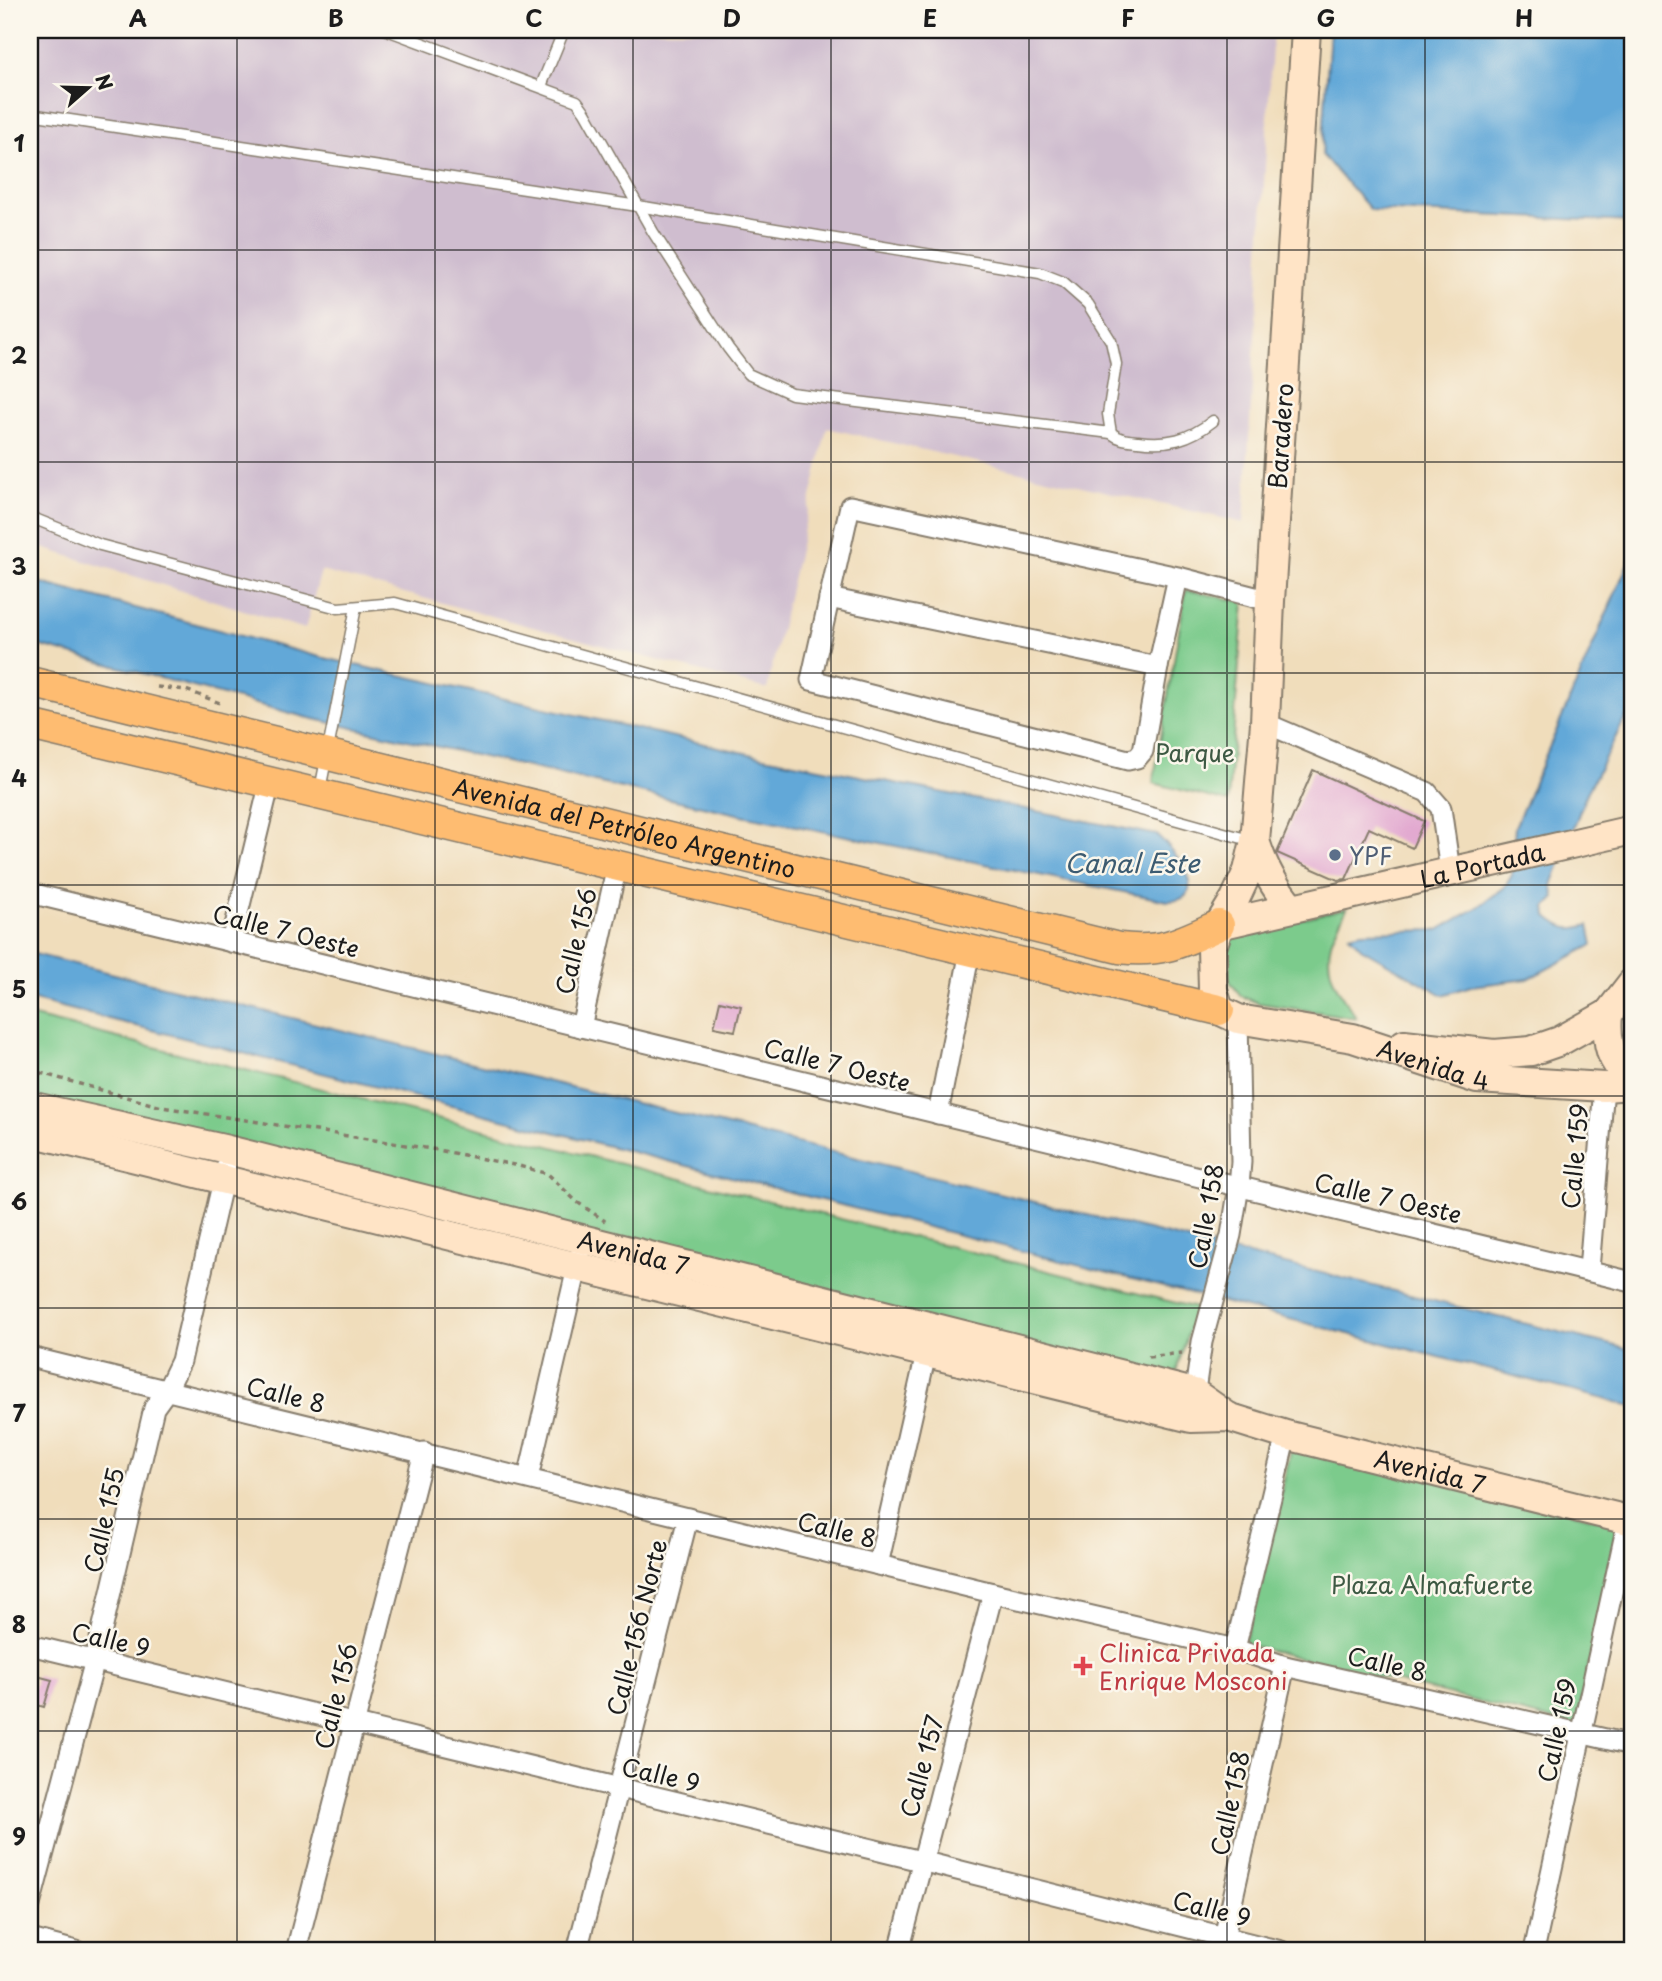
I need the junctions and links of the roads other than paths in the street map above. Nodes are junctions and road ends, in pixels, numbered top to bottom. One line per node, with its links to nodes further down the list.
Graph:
1 (387, 30): 4 (lane)
2 (564, 30): 5 (lane)
3 (1306, 30): 13 (main road, Baradero)
4 (409, 34): 5 (lane)
5 (541, 86): 7 (lane)
6 (30, 114): 7 (lane)
7 (638, 206): 9 (lane); 9 (lane)
8 (1213, 421): 9 (lane)
9 (1111, 433)
10 (30, 517): 14 (lane)
11 (1178, 577): 12 (street); 13 (street); 15 (street)
12 (829, 598): 15 (street); 15 (street)
13 (1270, 601): 17 (main road, Baradero)
14 (356, 607): 19 (lane); 23 (lane)
15 (1158, 667)
16 (30, 682): 19 (main road, Avenida del Petróleo Argentino)
17 (1265, 723): 23 (main road, Baradero); 25 (street)
18 (30, 725): 20 (main road, Avenida del Petróleo Argentino)
19 (327, 743): 21 (lane); 28 (main road, Avenida del Petróleo Argentino)
20 (270, 782): 21 (main road, Avenida del Petróleo Argentino); 29 (street)
21 (319, 793): 24 (main road, Avenida del Petróleo Argentino)
22 (1624, 838): 25 (main road, La Portada)
23 (1255, 841): 27 (main road, Baradero); 28 (main road, Baradero)
24 (617, 866): 30 (main road, Avenida del Petróleo Argentino); 34 (street, Calle 156)
25 (1450, 871): 27 (main road, La Portada)
26 (30, 893): 29 (street, Calle 7 Oeste)
27 (1292, 907): 28 (main road, La Portada)
28 (1219, 925): 32 (main road, Baradero)
29 (231, 942): 34 (street, Calle 7 Oeste)
30 (970, 951): 32 (main road, Avenida del Petróleo Argentino); 40 (street)
31 (1632, 983): 33 (main road)
32 (1229, 1014): 35 (main road, Avenida 4); 44 (street, Calle 158)
33 (1608, 1014): 35 (main road); 36 (main road)
34 (581, 1027): 40 (street, Calle 7 Oeste)
35 (1353, 1038): 38 (main road, Avenida 4)
36 (1632, 1077)
37 (1632, 1085): 38 (main road, Avenida 4)
38 (1604, 1087): 46 (street, Calle 159)
39 (30, 1106): 42 (main road, Avenida 7)
40 (938, 1114): 44 (street, Calle 7 Oeste)
41 (30, 1132): 43 (main road, Avenida 7)
42 (228, 1150): 43 (street, Calle 155); 45 (main road, Avenida 7)
43 (224, 1178): 45 (main road, Avenida 7); 50 (street, Calle 155)
44 (1239, 1186): 46 (street, Calle 7 Oeste); 51 (street, Calle 158)
45 (581, 1253): 48 (main road, Avenida 7); 54 (street)
46 (1589, 1270): 47 (street, Calle 7 Oeste)
47 (1632, 1282)
48 (929, 1341): 51 (main road, Avenida 7); 57 (street)
49 (30, 1357): 50 (street, Calle 8)
50 (167, 1390): 53 (street, Calle 8); 61 (street, Calle 155)
51 (1193, 1406): 52 (main road, Avenida 7)
52 (1286, 1435): 56 (main road, Avenida 7); 60 (street)
53 (424, 1452): 54 (street, Calle 8); 63 (street, Calle 156)
54 (528, 1478): 55 (street, Calle 8)
55 (688, 1518): 57 (street, Calle 8); 66 (street, Calle 156 Norte)
56 (1630, 1521): 64 (street, Calle 159)
57 (878, 1565): 58 (street, Calle 8)
58 (993, 1593): 60 (street, Calle 8); 67 (street, Calle 157)
59 (30, 1645): 61 (street, Calle 9)
60 (1235, 1649): 62 (street, Calle 8)
61 (95, 1660): 63 (street, Calle 9); 68 (street, Calle 155)
62 (1285, 1665): 64 (street, Calle 8); 70 (street, Calle 158)
63 (354, 1722): 66 (street, Calle 9); 72 (street, Calle 156)
64 (1580, 1732): 65 (street, Calle 8); 76 (street, Calle 159)
65 (1632, 1745)
66 (620, 1789): 67 (street, Calle 9); 73 (street, Calle 156 Norte)
67 (921, 1861): 70 (street, Calle 9); 74 (street, Calle 157)
68 (30, 1905)
69 (30, 1939): 71 (street)
70 (1223, 1944): 75 (street, Calle 9)
71 (76, 1951)
72 (296, 1951)
73 (577, 1951)
74 (899, 1951)
75 (1281, 1951)
76 (1534, 1951)

